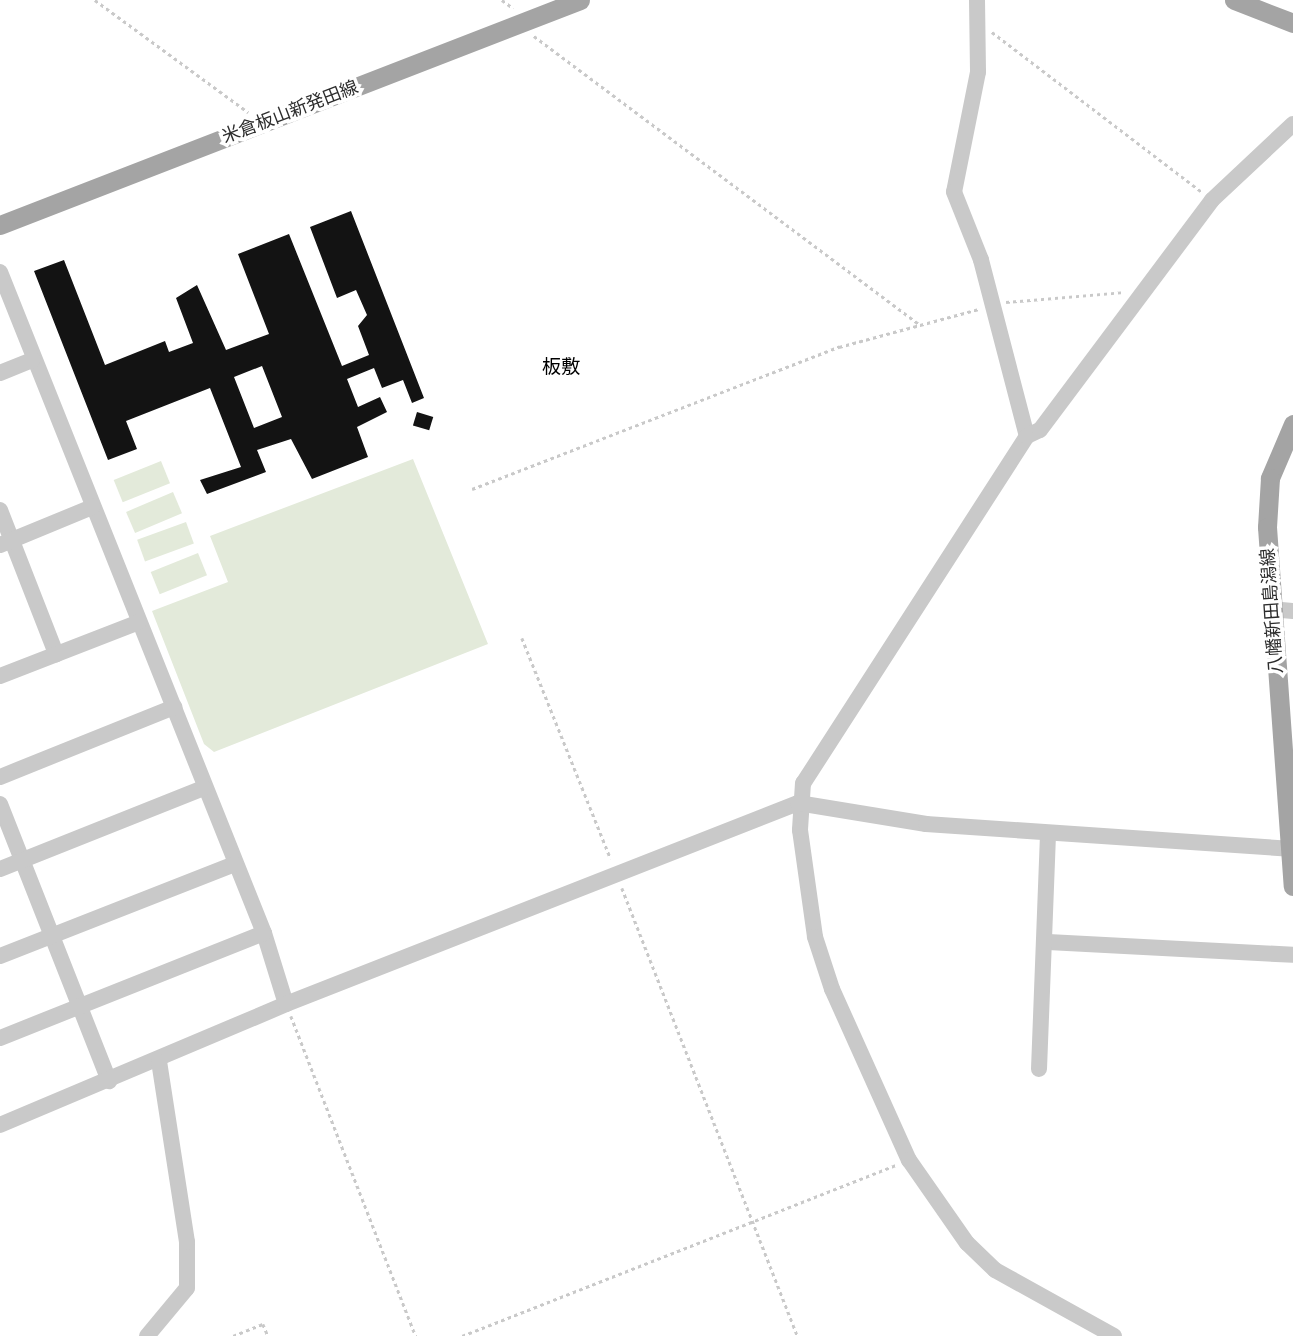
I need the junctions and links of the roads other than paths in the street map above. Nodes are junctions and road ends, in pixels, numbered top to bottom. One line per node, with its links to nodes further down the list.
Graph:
1 (580, 0): 6 (main road, 米倉板山新発田線)
2 (978, 0): 11 (street)
3 (1234, 0): 4 (main road)
4 (1293, 23)
5 (1293, 124): 11 (street)
6 (0, 225)
7 (0, 272): 8 (street)
8 (33, 360): 9 (street); 12 (street)
9 (0, 373)
10 (1293, 424): 15 (main road, 八幡新田島潟線)
11 (1027, 436): 23 (street)
12 (92, 507): 14 (street); 17 (street)
13 (0, 510): 14 (street)
14 (6, 543): 18 (street)
15 (1270, 610): 16 (street); 26 (main road, 八幡新田島潟線)
16 (1293, 611)
17 (139, 622): 18 (street); 20 (street)
18 (57, 654): 19 (street)
19 (0, 677)
20 (174, 707): 21 (street); 22 (street)
21 (0, 777)
22 (204, 788): 27 (street); 28 (street)
23 (799, 803): 25 (street); 36 (street); 44 (street)
24 (0, 804): 27 (street)
25 (1048, 834): 26 (street); 33 (street)
26 (1292, 849): 30 (main road, 八幡新田島潟線)
27 (22, 861): 29 (street); 32 (street)
28 (235, 863): 31 (street); 32 (street)
29 (0, 869)
30 (1293, 886)
31 (264, 933): 36 (street); 37 (street)
32 (52, 936): 35 (street); 37 (street)
33 (1048, 942): 34 (street); 40 (street)
34 (1293, 955)
35 (0, 956)
36 (286, 1004): 39 (street)
37 (80, 1007): 38 (street); 41 (street)
38 (0, 1038)
39 (159, 1062): 41 (street); 43 (street)
40 (1039, 1069)
41 (109, 1081): 42 (street)
42 (0, 1125)
43 (147, 1336)
44 (1114, 1336)

